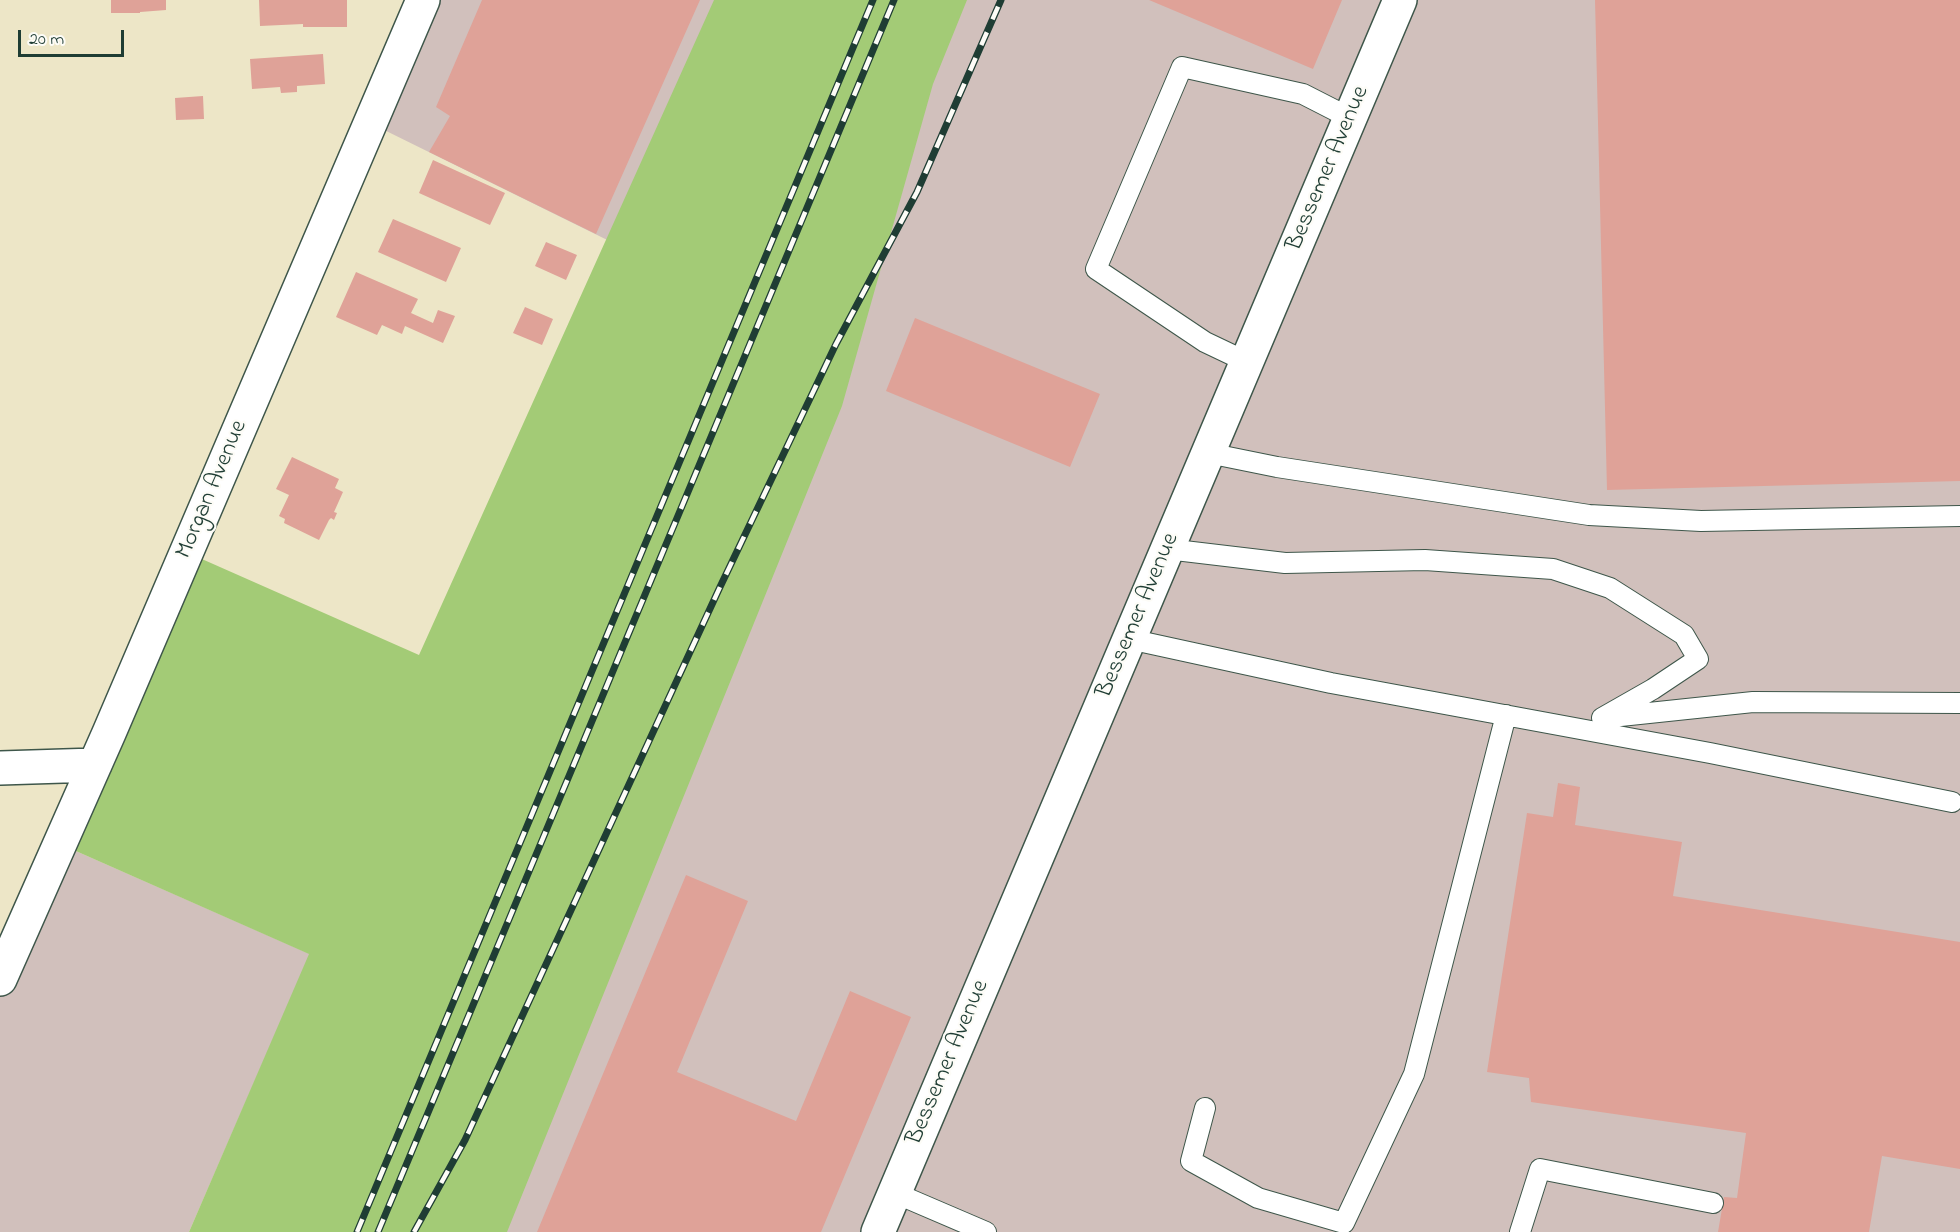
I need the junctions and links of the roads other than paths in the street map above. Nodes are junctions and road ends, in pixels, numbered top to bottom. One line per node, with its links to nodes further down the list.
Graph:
1 (423, 0): 13 (street, Morgan Avenue)
2 (1400, 0): 3 (street, Bessemer Avenue)
3 (1350, 118): 4 (street, Bessemer Avenue); 4 (lane)
4 (1247, 362): 5 (street, Bessemer Avenue)
5 (1208, 453): 6 (lane); 7 (street, Bessemer Avenue)
6 (1960, 516)
7 (1167, 549): 8 (street, Bessemer Avenue); 11 (lane)
8 (1129, 639): 10 (lane); 18 (street, Bessemer Avenue)
9 (1960, 703): 11 (lane)
10 (1506, 715): 12 (lane); 17 (lane)
11 (1602, 718): 12 (lane)
12 (1552, 723): 15 (lane)
13 (95, 765): 14 (street); 16 (street, Morgan Avenue)
14 (0, 768)
15 (1952, 802)
16 (0, 979)
17 (1205, 1108)
18 (895, 1193): 20 (street, Bessemer Avenue); 21 (lane)
19 (1713, 1203): 22 (lane)
20 (878, 1232)
21 (986, 1232)
22 (1520, 1232)

